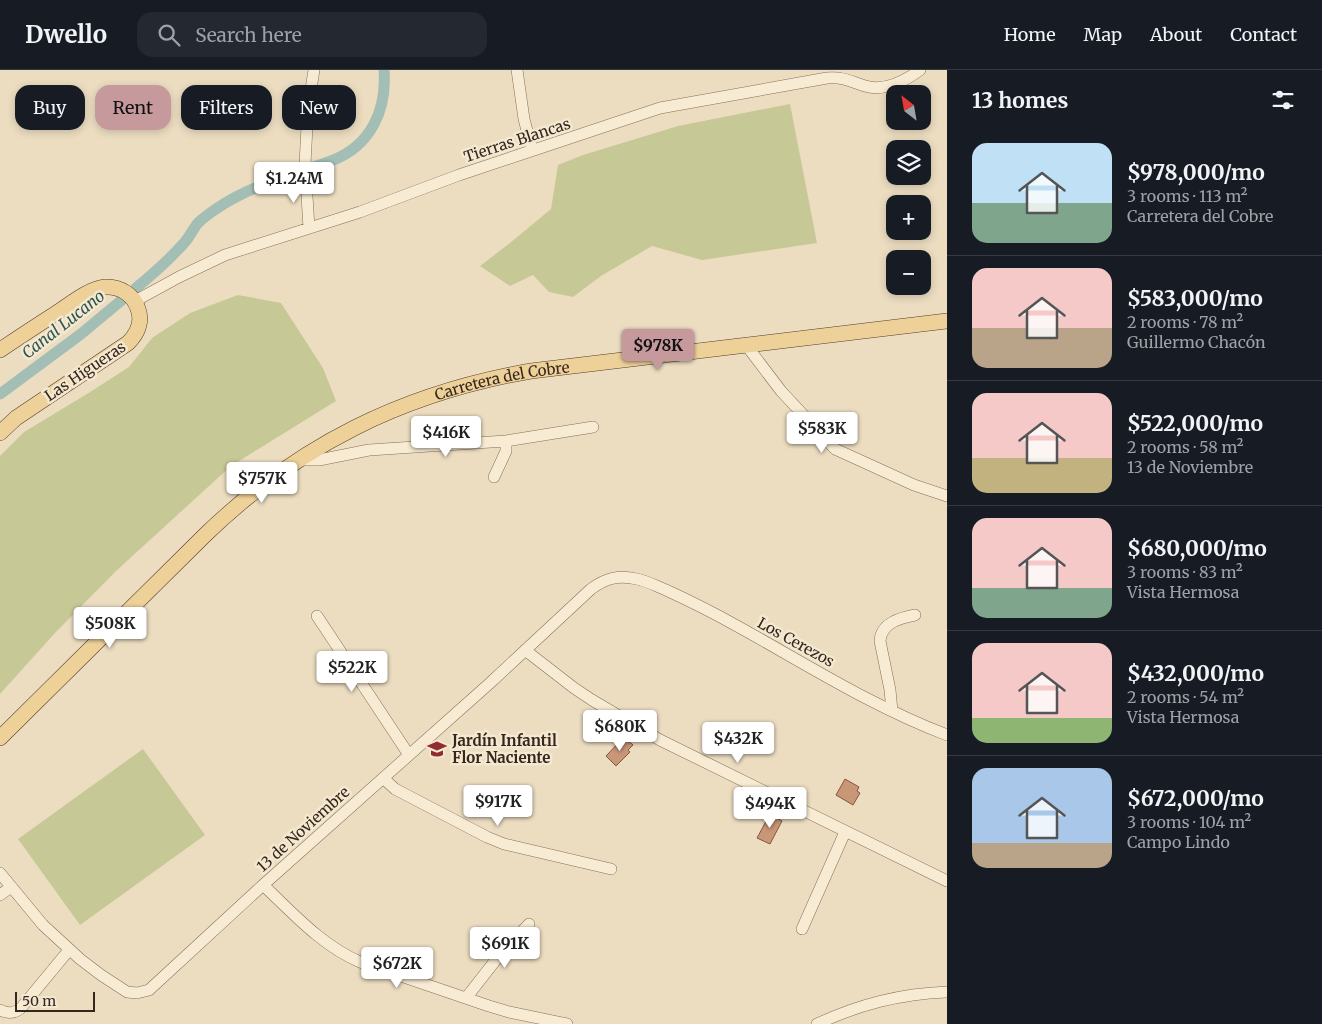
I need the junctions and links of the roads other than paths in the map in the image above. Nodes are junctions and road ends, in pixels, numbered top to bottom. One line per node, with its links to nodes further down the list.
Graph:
1 (314, 70): 5 (street)
2 (517, 70): 4 (street)
3 (920, 70): 4 (street, Tierras Blancas)
4 (532, 150): 5 (street, Tierras Blancas)
5 (309, 228): 6 (street, Tierras Blancas)
6 (134, 301): 9 (main road); 11 (main road, Las Higueras)
7 (947, 321): 8 (main road, Carretera del Cobre)
8 (746, 345): 13 (main road, Carretera del Cobre); 15 (street)
9 (0, 350)
10 (593, 428): 12 (street)
11 (0, 433)
12 (506, 440): 13 (street); 14 (street)
13 (298, 460): 22 (main road, Carretera del Cobre)
14 (494, 477)
15 (947, 496)
16 (629, 578): 19 (street, 13 de Noviembre); 20 (street, Los Cerezos)
17 (915, 615): 20 (street)
18 (318, 616): 23 (street)
19 (526, 650): 23 (street, 13 de Noviembre); 25 (street)
20 (892, 712): 21 (street, Los Cerezos)
21 (947, 735)
22 (0, 738)
23 (409, 755): 24 (street, 13 de Noviembre)
24 (383, 778): 26 (street); 29 (street, 13 de Noviembre)
25 (845, 832): 28 (street); 33 (street)
26 (611, 869)
27 (1, 875): 30 (street, 13 de Noviembre)
28 (947, 882)
29 (263, 885): 34 (street, 13 de Noviembre); 36 (street)
30 (11, 887): 31 (street); 34 (street, 13 de Noviembre)
31 (0, 895)
32 (529, 924): 36 (street)
33 (802, 929)
34 (69, 950): 37 (street)
35 (947, 992): 39 (street)
36 (466, 998): 38 (street)
37 (0, 1010)
38 (567, 1024)
39 (817, 1024)

